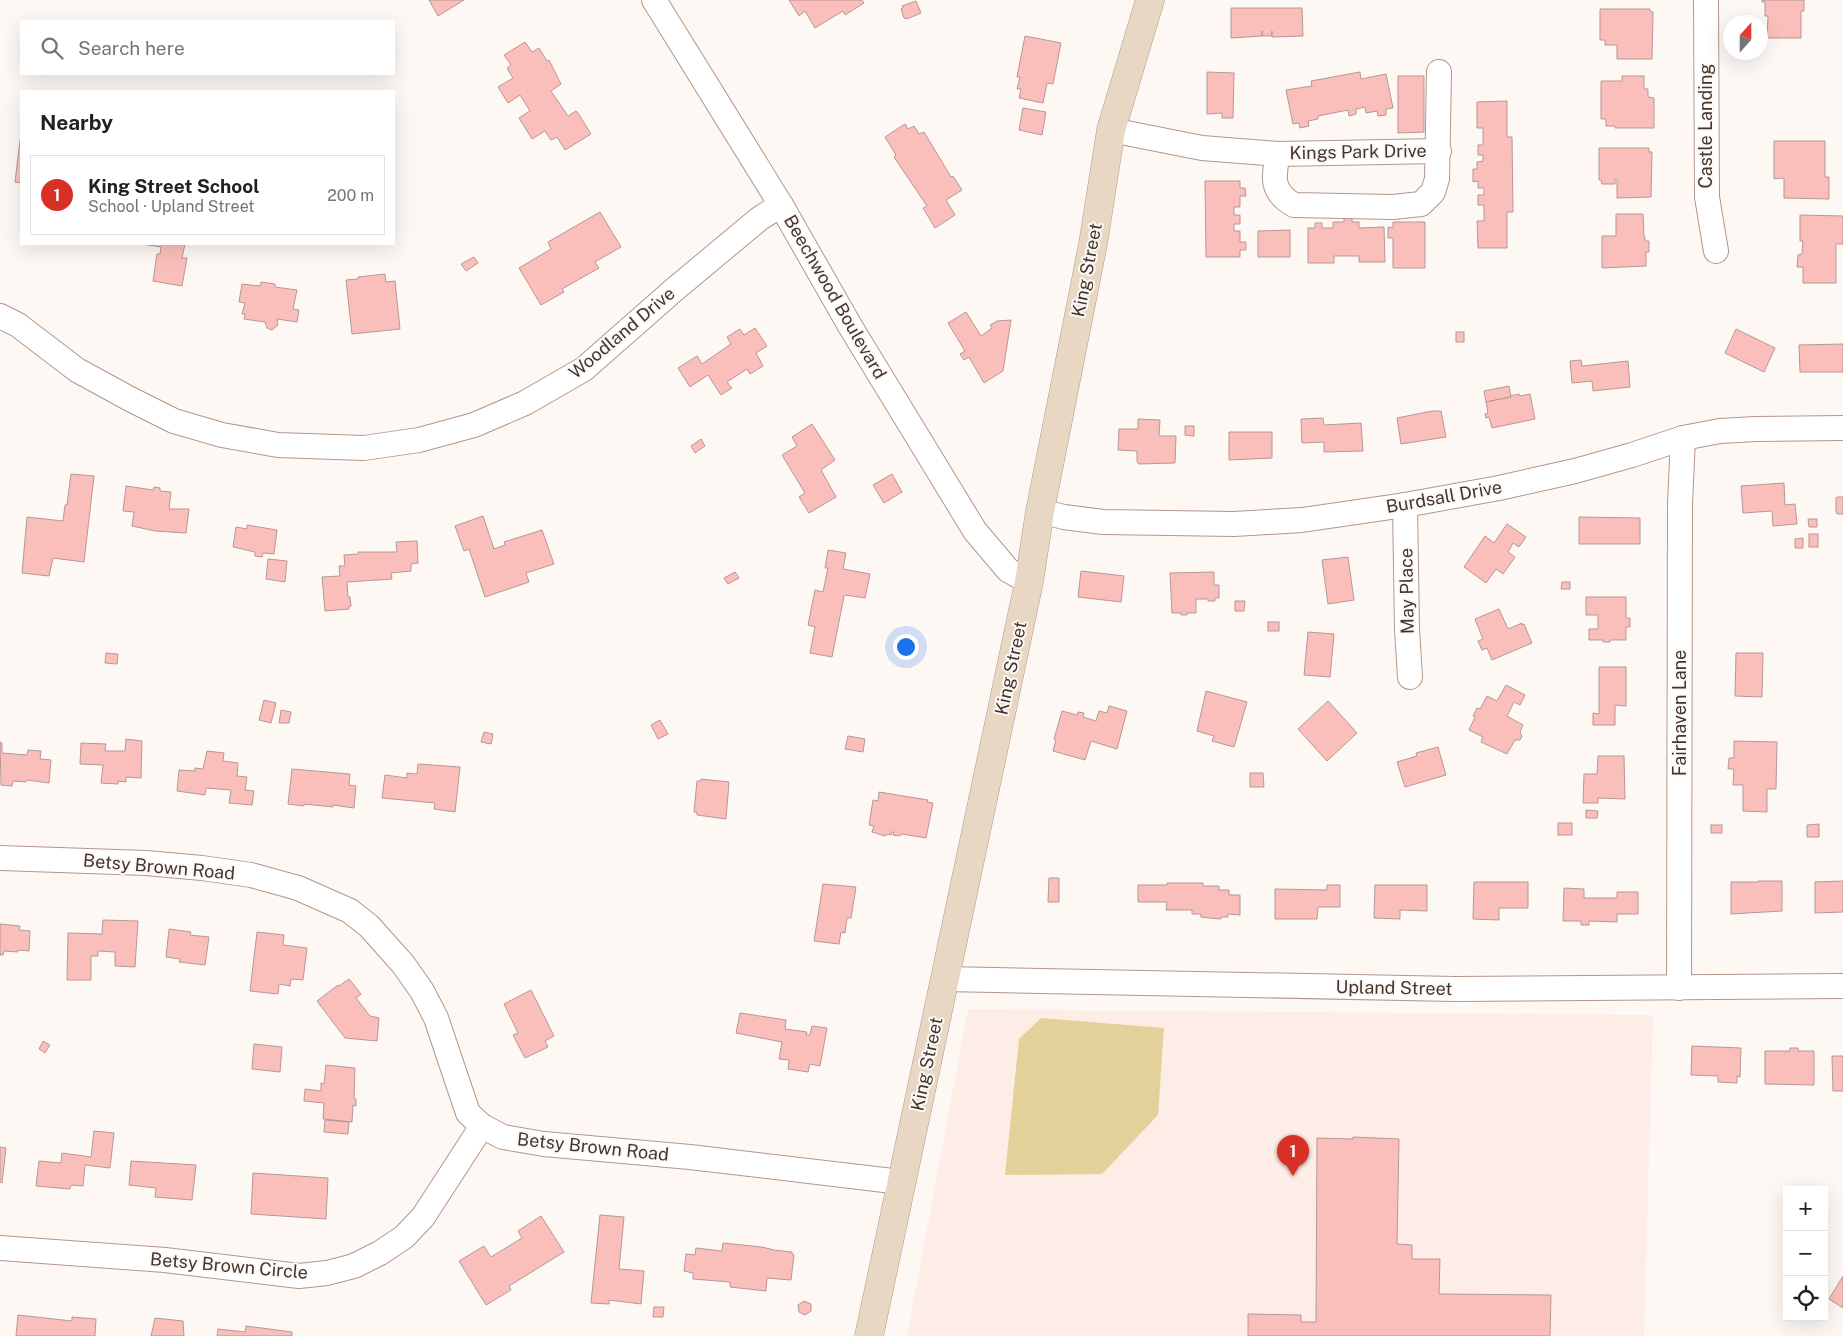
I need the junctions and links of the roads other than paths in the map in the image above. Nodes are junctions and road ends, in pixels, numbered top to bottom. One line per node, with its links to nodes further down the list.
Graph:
1 (654, 0): 8 (street, Beechwood Boulevard)
2 (1150, 0): 5 (main road, King Street)
3 (1706, 0): 9 (street, Castle Landing)
4 (1439, 72): 6 (street, Kings Park Drive)
5 (1111, 130): 7 (street, Kings Park Drive); 14 (main road, King Street)
6 (1439, 151): 7 (street, Kings Park Drive); 7 (street, Kings Park Drive)
7 (1278, 154)
8 (781, 205): 10 (street, Woodland Drive); 15 (street, Beechwood Boulevard)
9 (1716, 252)
10 (0, 316)
11 (1843, 428): 12 (street, Burdsall Drive)
12 (1683, 438): 13 (street, Burdsall Drive); 20 (street, Fairhaven Lane)
13 (1405, 505): 14 (street, Burdsall Drive); 16 (street, May Place)
14 (1040, 510): 15 (main road, King Street)
15 (1029, 582): 18 (main road, King Street)
16 (1410, 677)
17 (0, 858): 21 (street, Betsy Brown Road)
18 (945, 979): 20 (street, Upland Street); 22 (main road, King Street)
19 (1843, 986): 20 (street, Upland Street)
20 (1678, 988)
21 (482, 1126): 22 (street, Betsy Brown Road); 23 (street, Betsy Brown Circle)
22 (901, 1182): 24 (main road, King Street)
23 (0, 1248)
24 (869, 1336)

